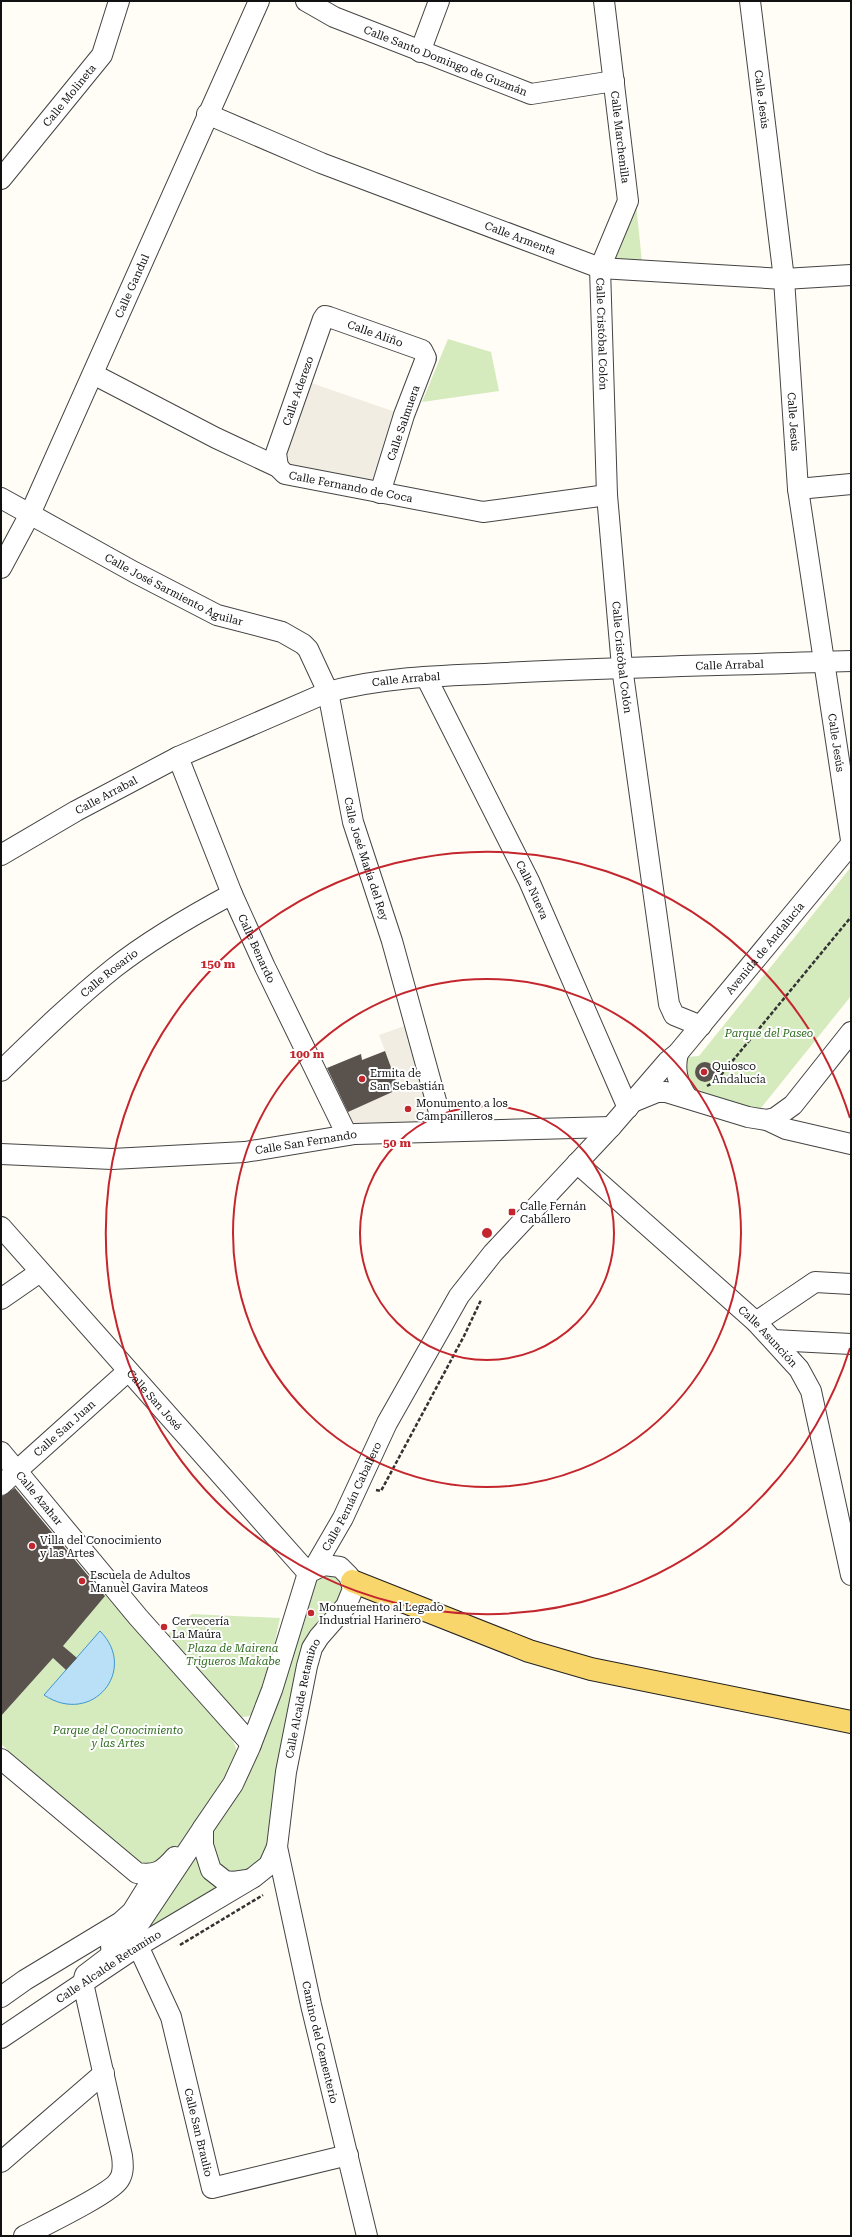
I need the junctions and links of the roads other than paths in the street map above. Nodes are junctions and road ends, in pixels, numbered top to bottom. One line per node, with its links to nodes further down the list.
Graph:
1 (119, 1): 10 (street, Calle Molineta)
2 (259, 1): 9 (street, Calle Gandul)
3 (306, 1): 7 (street, Calle Santo Domingo de Guzmán)
4 (439, 1): 7 (street)
5 (604, 1): 8 (street, Calle Marchenilla)
6 (750, 1): 13 (street, Calle Jesús)
7 (420, 52): 8 (street, Calle Santo Domingo de Guzmán)
8 (614, 81): 11 (street, Calle Marchenilla)
9 (207, 114): 11 (street, Calle Armenta); 16 (street, Calle Gandul)
10 (1, 179)
11 (600, 268): 13 (street, Calle Armenta); 21 (street, Calle Cristóbal Colón)
12 (851, 276): 13 (street, Calle Armenta)
13 (784, 279): 19 (street, Calle Jesús)
14 (325, 316): 15 (street, Calle Aliño); 17 (street, Calle Aderezo)
15 (425, 353): 20 (street, Calle Salmuera)
16 (93, 374): 17 (street, Calle Fernando de Coca); 23 (street, Calle Gandul)
17 (278, 467): 20 (street, Calle Fernando de Coca)
18 (851, 484): 19 (street)
19 (798, 489): 26 (street, Calle Jesús)
20 (380, 493): 21 (street, Calle Fernando de Coca)
21 (607, 495): 27 (street, Calle Cristóbal Colón)
22 (1, 498): 23 (street, Calle José Sarmiento Aguilar)
23 (30, 514): 24 (street, Calle Gandul); 29 (street, Calle José Sarmiento Aguilar)
24 (1, 568)
25 (851, 661): 26 (street, Calle Arrabal)
26 (825, 662): 27 (street, Calle Arrabal); 31 (street, Calle Jesús)
27 (622, 667): 28 (street, Calle Arrabal); 35 (street, Calle Cristóbal Colón)
28 (426, 677): 29 (street, Calle Arrabal); 40 (street, Calle Nueva)
29 (328, 692): 30 (street, Calle Arrabal); 43 (street, Calle José María del Rey)
30 (178, 757): 33 (street, Calle Arrabal); 34 (street, Calle Benardo)
31 (851, 840)
32 (851, 844): 35 (street, Avenida de Andalucía)
33 (1, 855)
34 (232, 894): 38 (street, Calle Rosario); 44 (street, Calle Benardo)
35 (701, 1026): 37 (street, Avenida de Andalucía)
36 (851, 1032): 41 (street)
37 (678, 1052): 39 (street); 40 (street, Avenida de Andalucía)
38 (1, 1071)
39 (685, 1093): 40 (street); 41 (street)
40 (631, 1104): 42 (street, Calle Fernán Caballero)
41 (767, 1120): 45 (street)
42 (611, 1127): 43 (street, Calle San Fernando); 47 (street, Calle Fernán Caballero)
43 (444, 1130): 44 (street, Calle San Fernando)
44 (347, 1135): 46 (street, Calle San Fernando)
45 (851, 1144)
46 (1, 1154)
47 (577, 1163): 52 (street, Calle Asunción); 59 (street, Calle Fernán Caballero)
48 (1, 1227): 49 (street, Calle San José)
49 (40, 1272): 51 (street); 55 (street, Calle San José)
50 (851, 1284): 52 (street)
51 (1, 1299)
52 (756, 1322): 53 (street, Calle Asunción)
53 (772, 1340): 54 (street); 62 (street, Calle Asunción)
54 (851, 1344)
55 (128, 1371): 57 (street, Calle San Juan); 60 (street, Calle San José)
56 (1, 1452): 57 (street, Calle Azahar)
57 (15, 1470): 58 (street, Calle San Juan); 64 (street, Calle Azahar)
58 (1, 1485)
59 (343, 1518): 60 (street, Calle Fernán Caballero); 61 (street, Calle Alcalde Retamino)
60 (311, 1571): 61 (street); 64 (street, Calle Alcalde Retamino)
61 (346, 1574): 63 (main road); 67 (street, Calle Alcalde Retamino)
62 (851, 1575)
63 (851, 1722)
64 (251, 1744): 66 (street, Calle Alcalde Retamino)
65 (1, 1759): 68 (street)
66 (199, 1834): 68 (street); 69 (street); 71 (street, Calle Alcalde Retamino)
67 (277, 1847): 69 (street, Calle Alcalde Retamino); 70 (street, Camino del Cementerio)
68 (155, 1875): 73 (street)
69 (250, 1879): 70 (street); 71 (street, Calle Alcalde Retamino)
70 (281, 1891): 76 (street, Camino del Cementerio)
71 (130, 1943): 72 (street, Calle Alcalde Retamino); 74 (street, Calle Alcalde Retamino); 76 (street, Calle San Braulio)
72 (83, 1983): 74 (street, Calle Alcalde Retamino); 75 (street)
73 (1, 1997)
74 (6, 2034)
75 (104, 2073): 77 (street); 78 (street)
76 (348, 2155): 79 (street, Camino del Cementerio)
77 (1, 2162)
78 (24, 2236)
79 (368, 2236)

